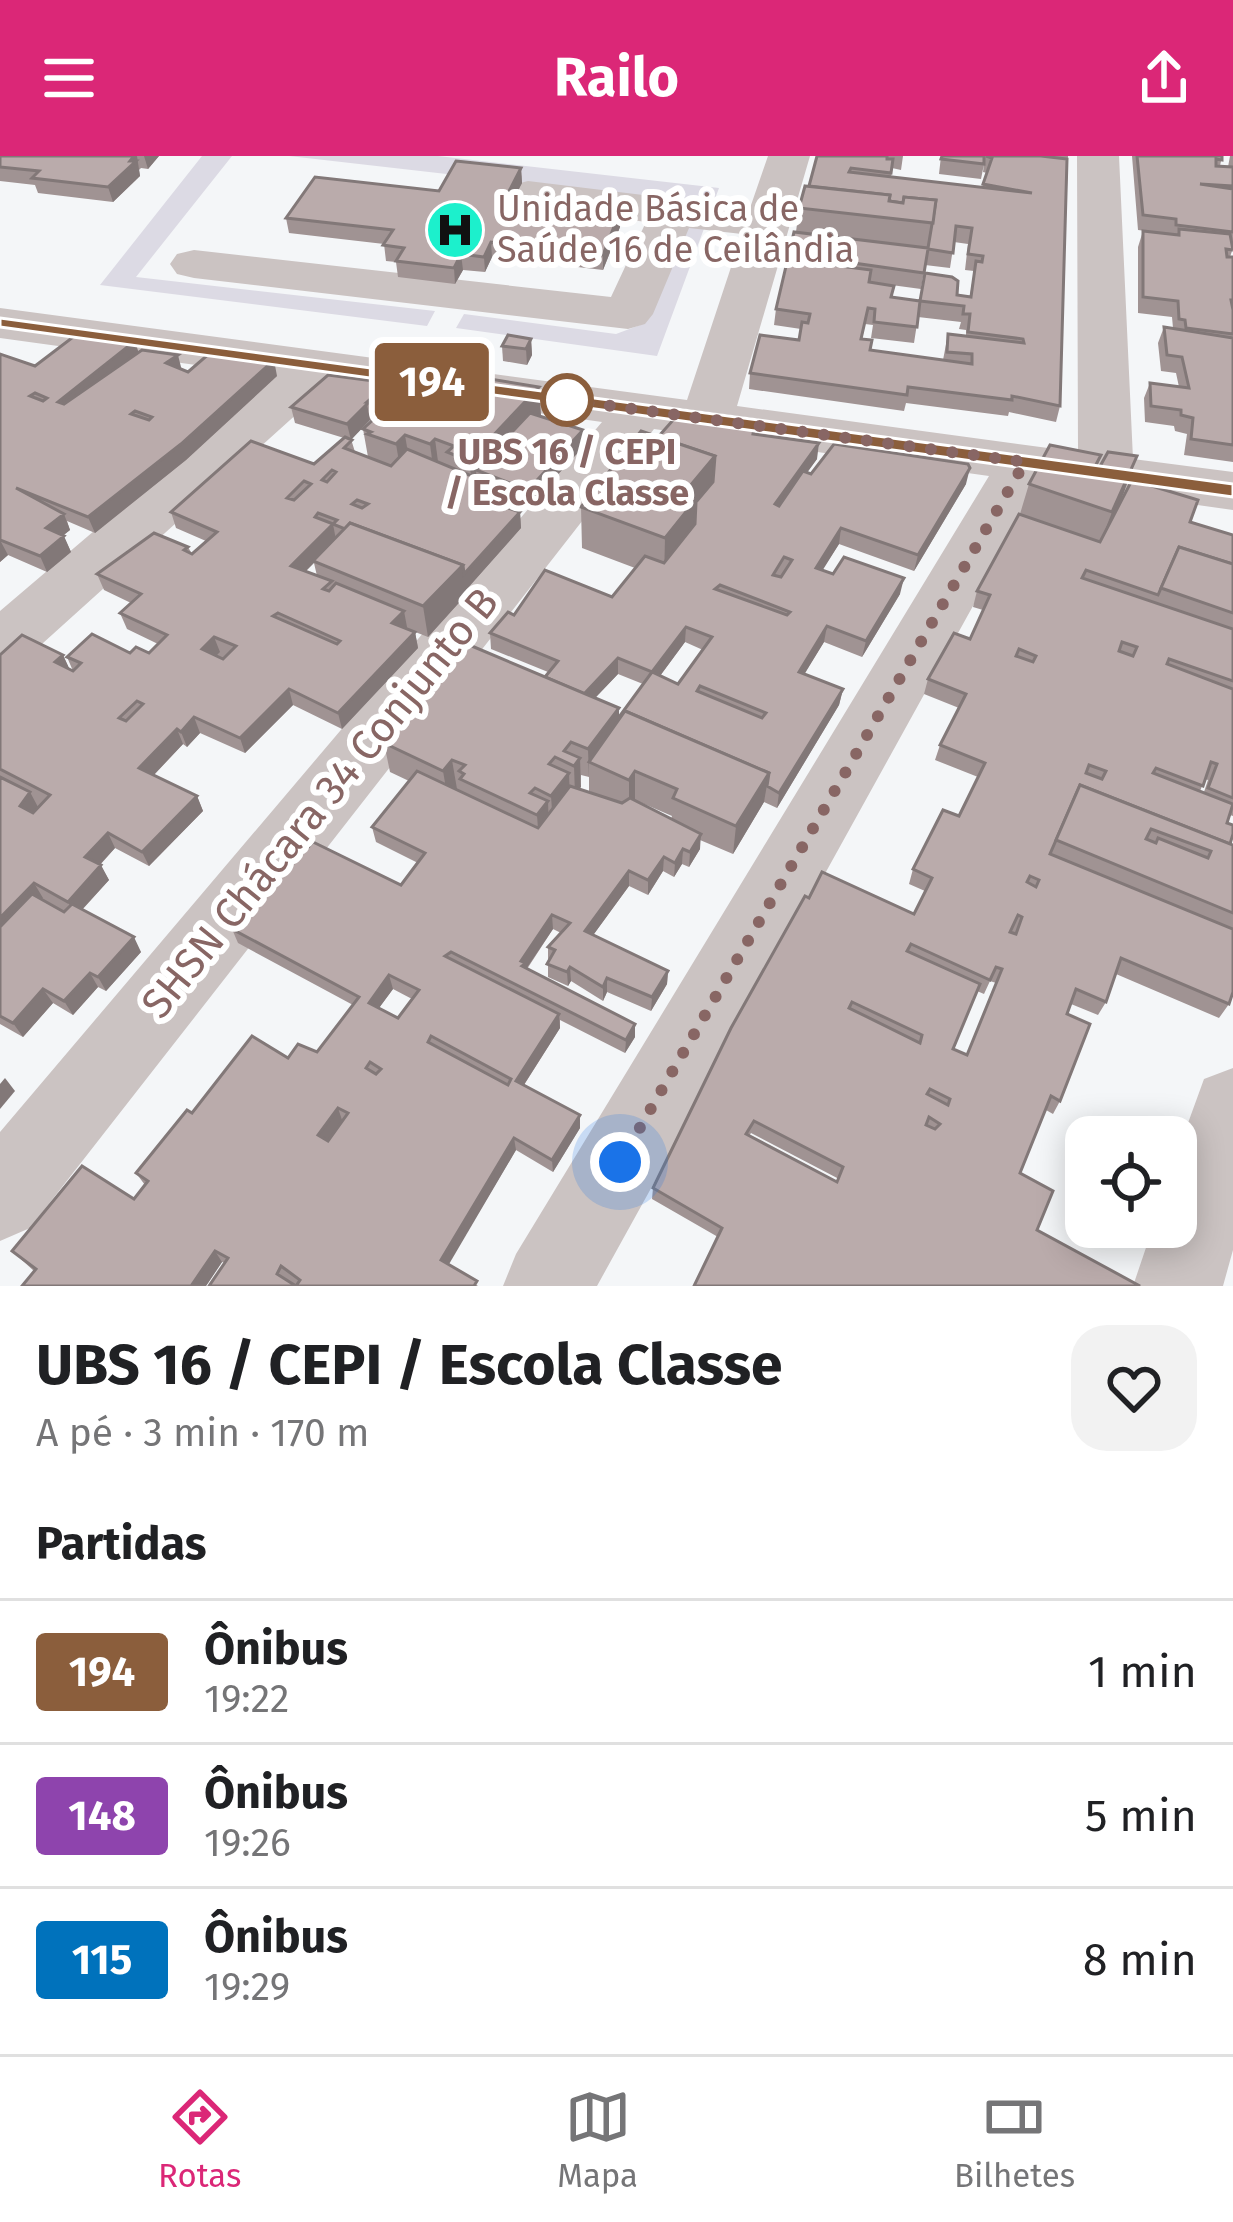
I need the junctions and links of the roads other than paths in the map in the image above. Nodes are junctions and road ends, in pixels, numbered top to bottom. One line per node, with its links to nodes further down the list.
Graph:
1 (789, 156): 5 (street)
2 (1099, 156): 12 (street)
3 (527, 194): 4 (street)
4 (673, 212): 5 (street); 6 (street)
5 (768, 224): 10 (street)
6 (194, 264)
7 (12, 339): 8 (street)
8 (319, 366): 9 (street); 14 (street)
9 (641, 410): 10 (street); 16 (street, SHSN Chácara 34 Conjunto B)
10 (707, 419): 11 (street)
11 (1025, 462): 12 (street); 17 (street)
12 (1106, 473): 13 (street)
13 (1233, 490)
14 (0, 646)
15 (1233, 1107): 18 (street)
16 (0, 1198)
17 (548, 1286)
18 (1178, 1286)

